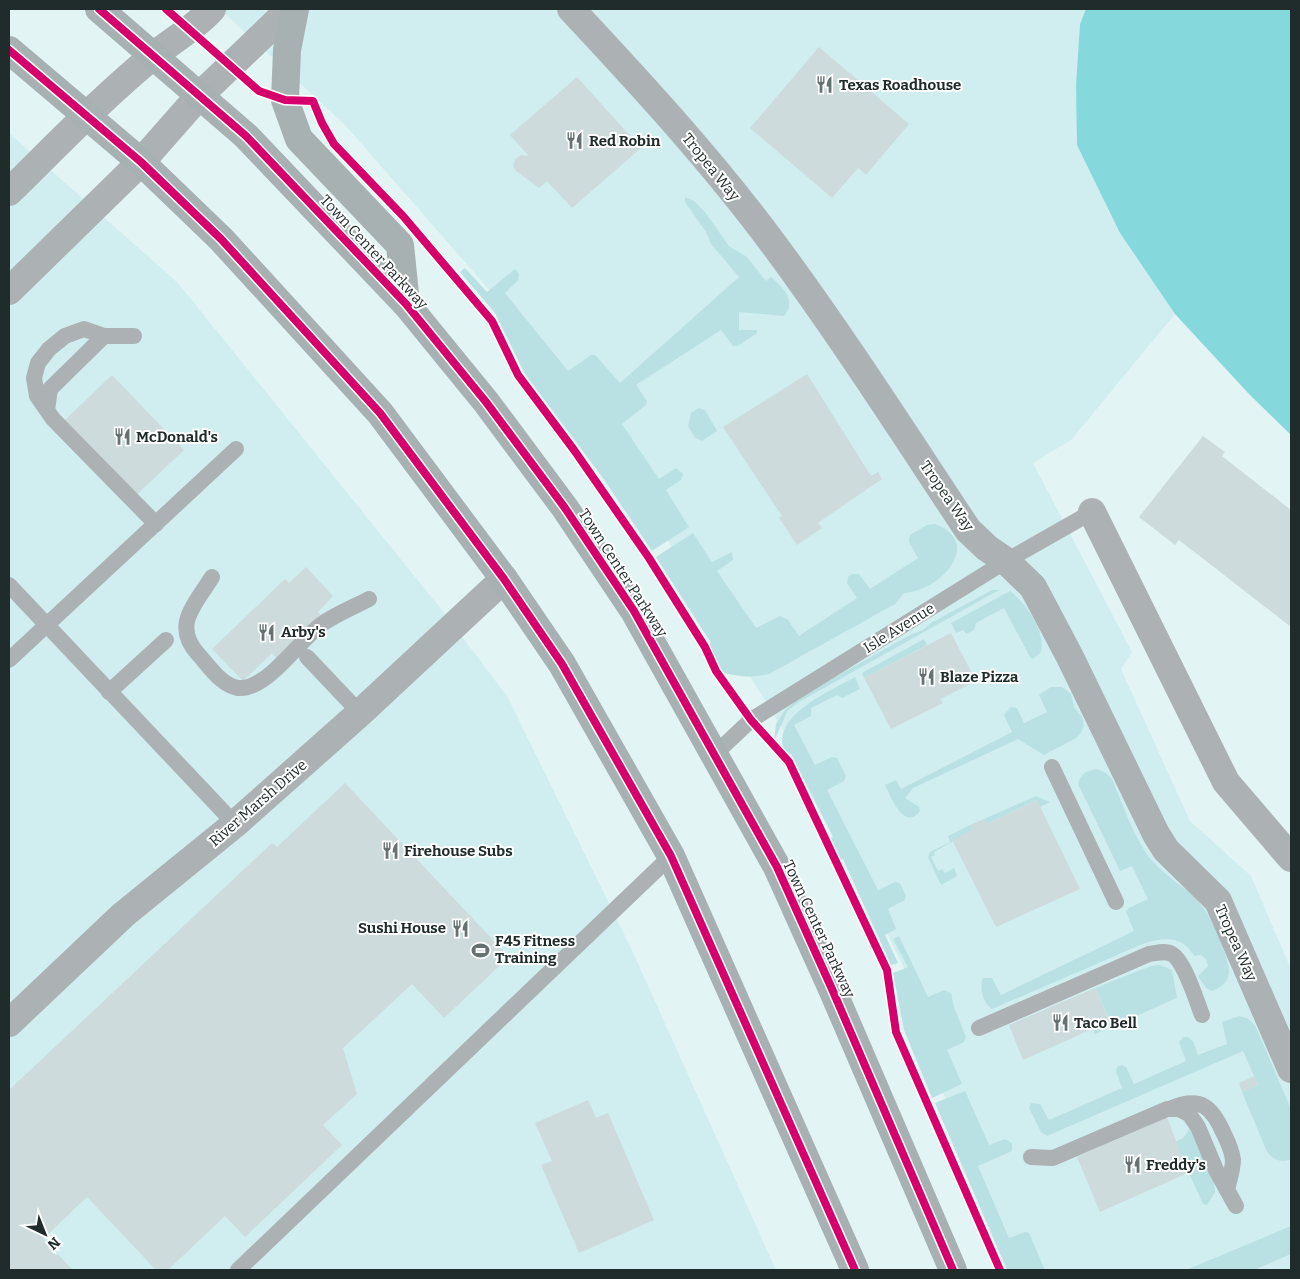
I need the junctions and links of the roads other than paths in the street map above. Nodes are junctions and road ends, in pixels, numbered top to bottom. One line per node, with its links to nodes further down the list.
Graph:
1 (99, 9): 7 (main road, Town Center Parkway)
2 (212, 9): 7 (street)
3 (290, 9): 8 (street)
4 (295, 9): 13 (main road)
5 (571, 9): 20 (street, Tropea Way)
6 (9, 50): 9 (main road)
7 (153, 56): 8 (main road, Town Center Parkway); 9 (street)
8 (199, 96): 10 (street); 13 (main road, Town Center Parkway)
9 (87, 116): 10 (main road); 11 (street)
10 (141, 162): 12 (street); 22 (main road)
11 (9, 192)
12 (9, 291)
13 (406, 304): 31 (main road, Town Center Parkway)
14 (104, 336): 15 (lane); 16 (lane); 16 (lane)
15 (134, 336)
16 (46, 410): 19 (lane)
17 (236, 449): 19 (lane)
18 (1092, 512): 20 (lane, Isle Avenue); 35 (street)
19 (156, 524): 25 (lane)
20 (1006, 561): 31 (lane, Isle Avenue); 40 (street, Tropea Way)
21 (212, 577): 24 (lane)
22 (504, 579): 30 (street, River Marsh Drive); 34 (main road)
23 (9, 585): 25 (lane)
24 (369, 599)
25 (46, 624): 28 (lane); 29 (lane)
26 (166, 640): 29 (lane)
27 (307, 657): 30 (lane)
28 (9, 660)
29 (109, 692): 33 (lane)
30 (360, 714): 33 (street, River Marsh Drive)
31 (714, 756): 47 (main road, Town Center Parkway)
32 (1052, 767): 36 (lane)
33 (235, 824): 38 (street, River Marsh Drive)
34 (671, 856): 45 (lane); 46 (main road)
35 (1291, 858)
36 (1116, 902)
37 (1202, 1015): 39 (lane)
38 (9, 1023)
39 (979, 1028)
40 (1291, 1069)
41 (1167, 1110): 42 (lane); 43 (lane); 43 (lane)
42 (1031, 1157)
43 (1227, 1190): 44 (lane)
44 (1236, 1206)
45 (238, 1270)
46 (855, 1270)
47 (952, 1270)

